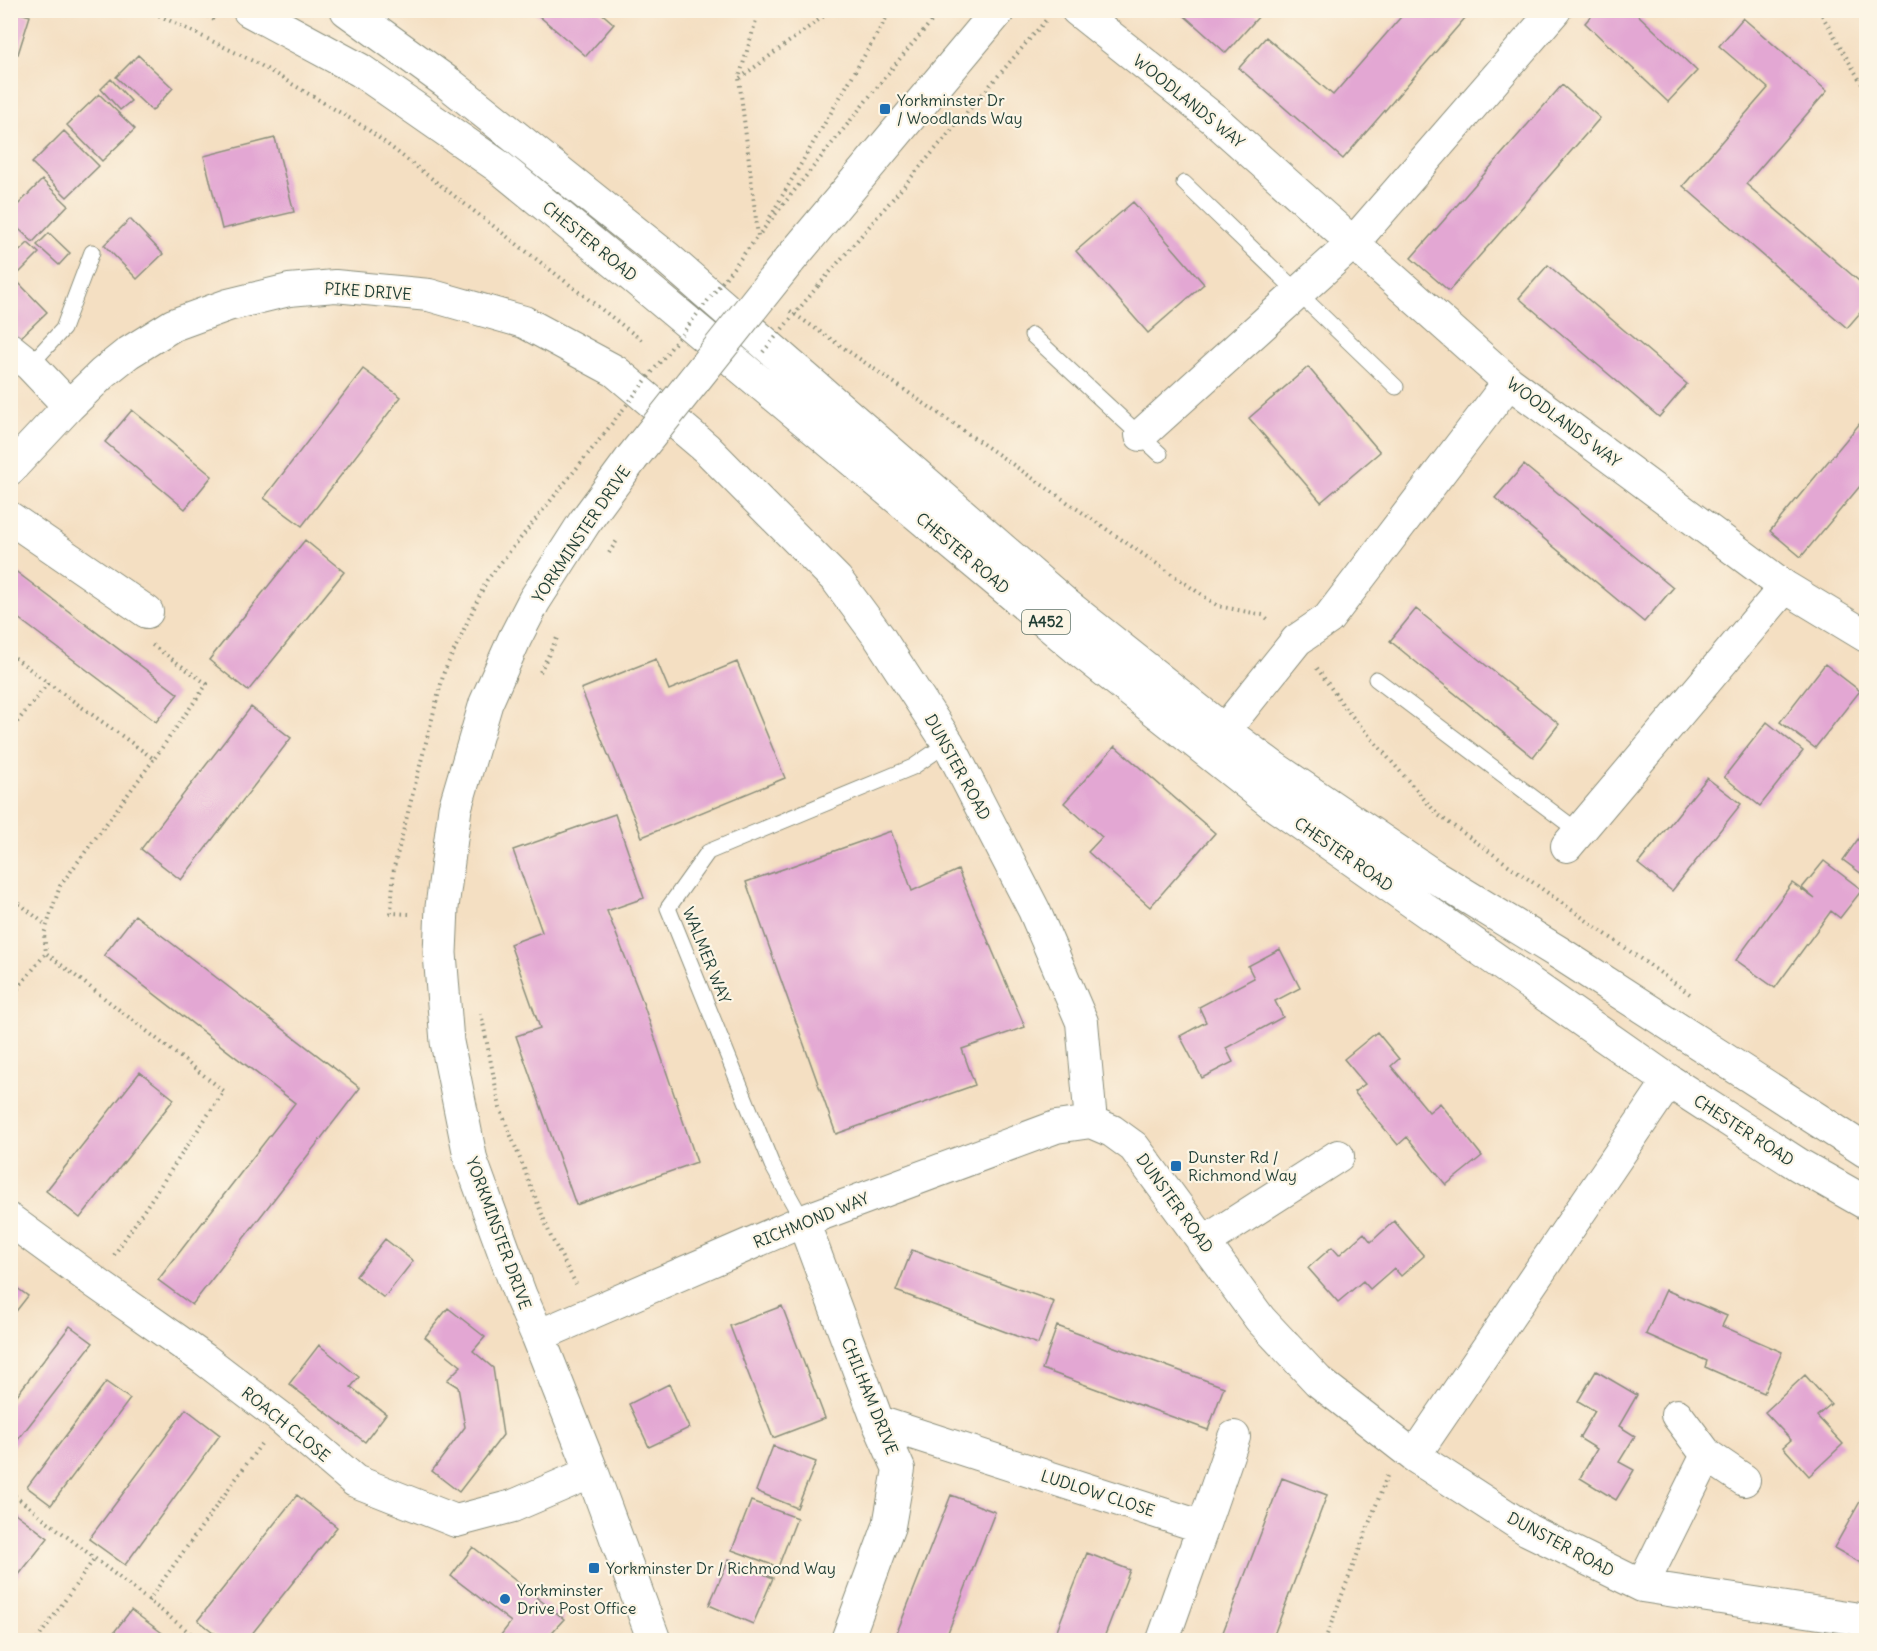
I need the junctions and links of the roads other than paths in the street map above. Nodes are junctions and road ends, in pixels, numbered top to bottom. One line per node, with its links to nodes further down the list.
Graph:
1 (249, 10): 26 (main road, CHESTER ROAD / A452)
2 (347, 10): 23 (main road, CHESTER ROAD / A452)
3 (999, 10): 34 (main road, YORKMINSTER DRIVE, bridge)
4 (1077, 10): 7 (street, WOODLANDS WAY)
5 (1555, 10): 7 (street)
6 (1184, 183): 9 (lane)
7 (1353, 243): 9 (street); 12 (street, WOODLANDS WAY)
8 (92, 252): 11 (lane)
9 (1298, 293): 13 (lane); 15 (street)
10 (1032, 335): 15 (lane)
11 (20, 357): 14 (street)
12 (1509, 382): 19 (street, WOODLANDS WAY); 23 (street)
13 (1396, 387)
14 (69, 406): 16 (street, PIKE DRIVE); 17 (street, PIKE DRIVE)
15 (1150, 445)
16 (706, 448): 24 (street, DUNSTER ROAD)
17 (10, 469)
18 (10, 518): 20 (street)
19 (1785, 588): 21 (street, WOODLANDS WAY); 25 (street)
20 (147, 612)
21 (1863, 624)
22 (1376, 679): 25 (lane)
23 (1224, 731): 28 (main road, CHESTER ROAD / A452)
24 (948, 743): 27 (street, DUNSTER ROAD); 32 (lane, WALMER WAY)
25 (1573, 839)
26 (1669, 1081): 30 (main road, CHESTER ROAD / A452); 38 (street)
27 (1091, 1122): 32 (street, RICHMOND WAY); 33 (street, DUNSTER ROAD)
28 (1866, 1151)
29 (1338, 1156): 33 (street)
30 (1866, 1203)
31 (10, 1220): 40 (street, ROACH CLOSE)
32 (803, 1221): 34 (street, RICHMOND WAY); 36 (street, CHILHAM DRIVE)
33 (1203, 1243): 38 (street, DUNSTER ROAD)
34 (538, 1336): 40 (main road, YORKMINSTER DRIVE)
35 (1677, 1415): 39 (street)
36 (878, 1422): 42 (street, LUDLOW CLOSE); 46 (street, CHILHAM DRIVE)
37 (1234, 1437): 42 (street)
38 (1406, 1450): 43 (street, DUNSTER ROAD)
39 (1707, 1455): 41 (street); 43 (street)
40 (592, 1472): 45 (main road, YORKMINSTER DRIVE)
41 (1744, 1480)
42 (1203, 1527): 47 (street)
43 (1642, 1586): 44 (street, DUNSTER ROAD)
44 (1866, 1620)
45 (654, 1641)
46 (847, 1641)
47 (1163, 1641)

